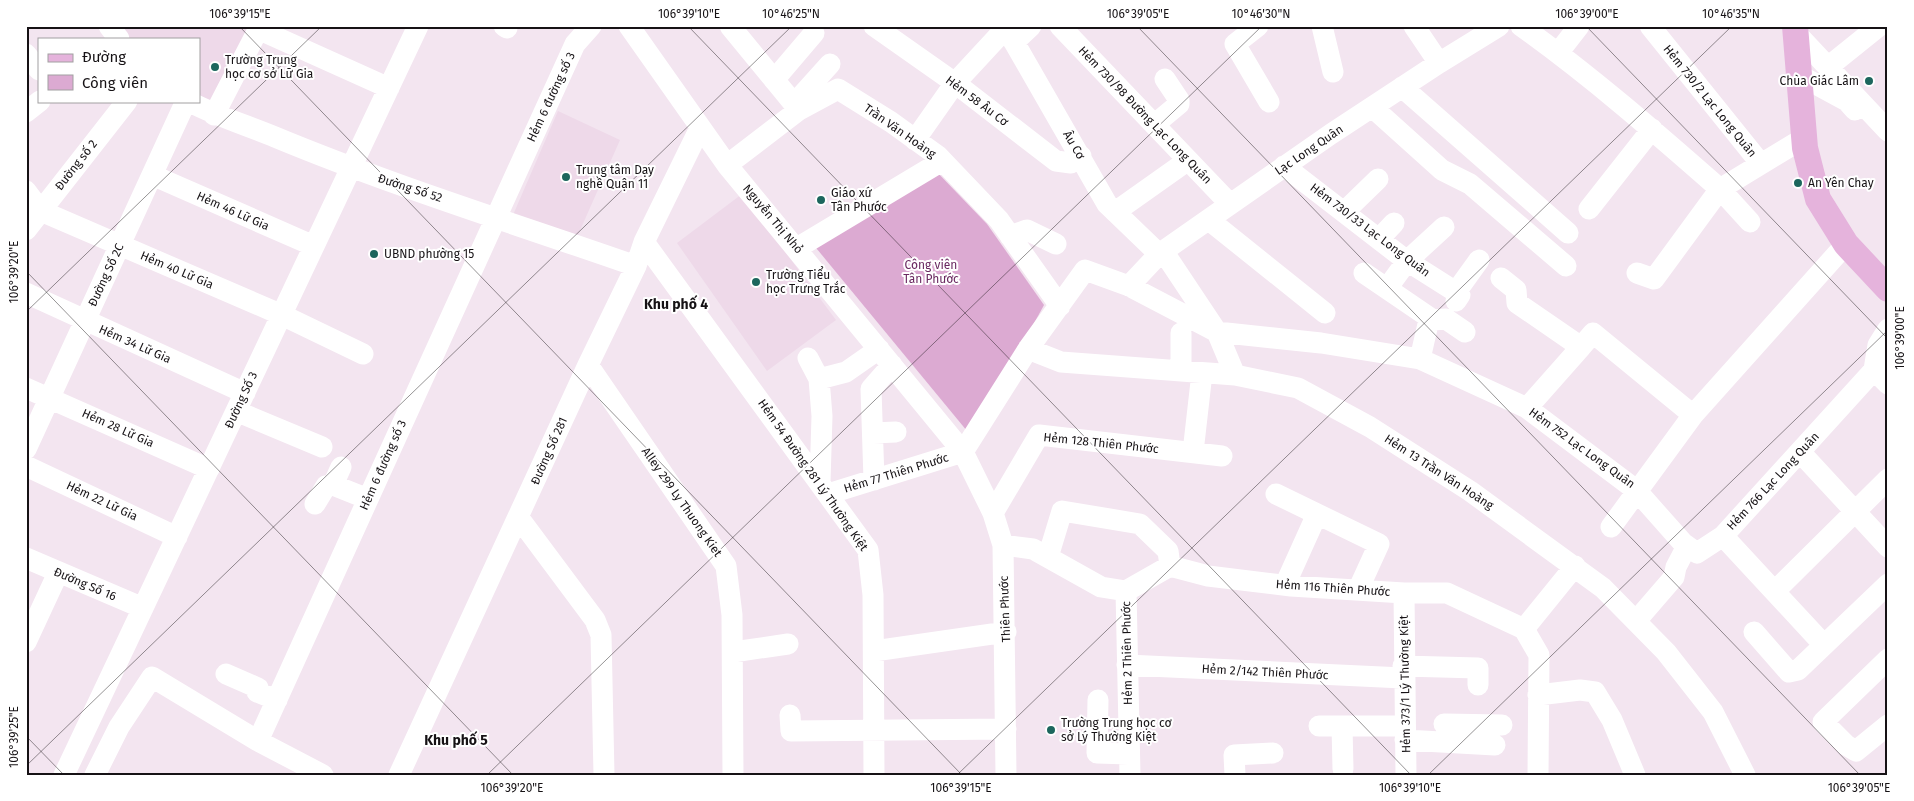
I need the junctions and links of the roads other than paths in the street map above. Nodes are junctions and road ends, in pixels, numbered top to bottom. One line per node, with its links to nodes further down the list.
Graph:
1 (109, 26): 21 (street)
2 (418, 26): 34 (street, Đường Số 3)
3 (591, 26): 67 (street, Hẻm 6 đường số 3)
4 (629, 26): 45 (street, Nguyễn Thị Nhỏ)
5 (730, 26): 31 (street)
6 (874, 26): 32 (street, Hẻm 58 Âu Cơ)
7 (1031, 26): 19 (street)
8 (1060, 26): 44 (street, Hẻm 730/98 Đường Lạc Long Quân)
9 (1258, 26): 39 (street)
10 (1322, 26): 28 (street)
11 (1414, 26): 24 (street)
12 (1499, 26): 24 (street, Lạc Long Quân)
13 (1520, 26): 23 (street)
14 (1579, 26): 23 (street)
15 (1879, 26): 26 (street)
16 (259, 28): 34 (street); 43 (street)
17 (1795, 29): 26 (street); 29 (main road)
18 (1660, 30): 54 (street, Hẻm 730/2 Lạc Long Quân)
19 (1008, 32): 32 (street); 51 (street, Âu Cơ)
20 (814, 33): 31 (street)
21 (118, 38)
22 (26, 54): 27 (street)
23 (1558, 54): 46 (street)
24 (1439, 63): 33 (street, Lạc Long Quân)
25 (830, 64): 40 (street)
26 (1828, 67): 47 (street)
27 (38, 69)
28 (1333, 72)
29 (1799, 75): 48 (main road); 50 (street)
30 (1165, 79): 44 (street)
31 (774, 80): 40 (street)
32 (955, 83): 49 (street); 51 (street, Hẻm 58 Âu Cơ)
33 (1402, 87): 41 (street, Lạc Long Quân); 73 (street)
34 (389, 88): 57 (street, Đường Số 3)
35 (39, 102): 42 (street)
36 (126, 102): 64 (street, Đường số 2)
37 (187, 102): 58 (street, Đường Số 2C)
38 (189, 102): 43 (street, Đường Số 52)
39 (1269, 102)
40 (797, 107): 49 (street, Trần Văn Hoàng); 55 (street, Trần Văn Hoàng)
41 (1372, 107): 56 (street, Lạc Long Quân); 86 (street)
42 (26, 112)
43 (214, 115): 57 (street, Đường Số 52)
44 (1155, 124): 53 (street, Hẻm 730/98 Đường Lạc Long Quân)
45 (700, 128): 55 (street, Nguyễn Thị Nhỏ); 76 (street, Đường Số 281)
46 (1652, 129): 60 (street); 63 (street)
47 (1888, 131)
48 (1804, 138): 54 (street); 78 (main road)
49 (915, 140): 52 (street, Trần Văn Hoàng)
50 (1888, 145)
51 (1081, 156): 65 (street, Âu Cơ)
52 (942, 161): 74 (street, Trần Văn Hoàng); 81 (street)
53 (1188, 161): 62 (street, Hẻm 730/98 Đường Lạc Long Quân); 65 (street)
54 (1761, 164): 60 (street)
55 (728, 165): 81 (street, Nguyễn Thị Nhỏ)
56 (1284, 166): 62 (street, Lạc Long Quân); 66 (street, Hẻm 730/33 Lạc Long Quân)
57 (351, 169): 67 (street, Đường Số 52); 80 (street, Đường Số 3)
58 (152, 175): 79 (street, Đường Số 2C); 80 (street, Hẻm 46 Lữ Gia)
59 (1378, 179): 66 (street)
60 (1720, 189): 69 (street); 88 (street)
61 (26, 191): 64 (street)
62 (1230, 204): 68 (street, Lạc Long Quân)
63 (1589, 210)
64 (40, 211): 72 (street, Đường số 2); 79 (street, Hẻm 40 Lữ Gia)
65 (1116, 212): 82 (street, Âu Cơ)
66 (1344, 212): 75 (street, Hẻm 730/33 Lạc Long Quân)
67 (496, 217): 85 (street, Đường Số 52); 135 (street, Hẻm 6 đường số 3)
68 (1209, 220): 82 (street, Lạc Long Quân); 96 (street)
69 (1750, 222)
70 (1394, 223): 75 (street)
71 (1444, 227): 84 (street)
72 (26, 230)
73 (1568, 233)
74 (1010, 236): 77 (street); 95 (street, Trần Văn Hoàng)
75 (1379, 239): 84 (street, Hẻm 730/33 Lạc Long Quân)
76 (644, 242): 85 (street, Đường Số 281); 132 (street, Hẻm 54 Đường 281 Lý Thường Kiệt)
77 (1056, 244)
78 (1846, 244): 92 (main road); 119 (street, Hẻm 752 Lạc Long Quân)
79 (120, 246): 97 (street, Hẻm 40 Lữ Gia); 99 (street, Đường Số 2C)
80 (314, 246): 97 (street, Đường Số 3)
81 (797, 248): 107 (street, Nguyễn Thị Nhỏ)
82 (1161, 252): 90 (street, Lạc Long Quân); 101 (street, Âu Cơ)
83 (1479, 260): 93 (street)
84 (1407, 261): 91 (street); 93 (street, Hẻm 730/33 Lạc Long Quân)
85 (636, 266): 110 (street, Đường Số 281)
86 (1566, 266)
87 (1364, 272): 91 (street)
88 (1637, 273)
89 (1501, 278): 104 (street)
90 (1129, 286): 95 (street); 101 (street)
91 (1388, 288): 98 (street)
92 (1888, 289)
93 (1456, 292): 98 (street)
94 (26, 293): 99 (street, Hẻm 34 Lữ Gia)
95 (1060, 306): 105 (street)
96 (1325, 313)
97 (282, 314): 106 (street, Hẻm 40 Lữ Gia); 117 (street, Đường Số 3)
98 (1439, 319): 102 (street); 109 (street)
99 (85, 321): 116 (street, Đường Số 2C); 117 (street, Hẻm 34 Lữ Gia)
100 (1888, 329): 113 (street, Hẻm 766 Lạc Long Quân)
101 (1217, 332): 109 (street, Hẻm 752 Lạc Long Quân); 112 (street)
102 (1465, 332)
103 (1182, 333): 111 (street)
104 (1581, 347): 118 (street); 119 (street)
105 (1028, 350): 111 (street, Hẻm 13 Trần Văn Hoàng); 124 (street)
106 (363, 354)
107 (886, 357): 114 (street); 120 (street); 124 (street, Nguyễn Thị Nhỏ)
108 (808, 358): 114 (street)
109 (1420, 359): 118 (street, Hẻm 752 Lạc Long Quân)
110 (588, 365): 140 (street, Đường Số 281); 167 (street, Alley 299 Ly Thuong Kiet)
111 (1191, 372): 112 (street, Hẻm 13 Trần Văn Hoàng); 125 (street)
112 (1235, 375): 150 (street, Hẻm 13 Trần Văn Hoàng)
113 (1881, 377): 126 (street, Hẻm 766 Lạc Long Quân)
114 (819, 379): 132 (street)
115 (26, 388): 116 (street, Hẻm 28 Lữ Gia)
116 (50, 398): 123 (street, Đường Số 2C); 129 (street, Hẻm 28 Lữ Gia)
117 (241, 402): 122 (street, Hẻm 34 Lữ Gia); 129 (street, Đường Số 3)
118 (1527, 408): 133 (street, Hẻm 752 Lạc Long Quân)
119 (1693, 415): 133 (street, Hẻm 752 Lạc Long Quân)
120 (873, 432): 121 (street); 131 (street)
121 (896, 432)
122 (322, 447)
123 (26, 449)
124 (963, 452): 131 (street, Hẻm 77 Thiên Phước); 138 (street, Thiên Phước)
125 (1193, 452): 127 (street, Hẻm 128 Thiên Phước); 138 (street, Hẻm 128 Thiên Phước)
126 (1800, 452): 137 (street); 142 (street, Hẻm 766 Lạc Long Quân)
127 (1222, 456)
128 (26, 466): 143 (street, Hẻm 22 Lữ Gia)
129 (209, 469): 143 (street, Đường Số 3)
130 (1888, 479): 137 (street)
131 (874, 480): 132 (street, Hẻm 77 Thiên Phước)
132 (824, 488): 166 (street, Hẻm 54 Đường 281 Lý Thường Kiệt)
133 (1636, 490): 141 (street); 145 (street)
134 (1276, 494): 139 (street)
135 (368, 499): 136 (street); 174 (street, Hẻm 6 đường số 3)
136 (315, 504)
137 (1854, 511): 146 (street); 156 (street)
138 (993, 513): 144 (street, Thiên Phước)
139 (1317, 514): 153 (street); 154 (street)
140 (519, 518): 193 (street, Đường Số 281); 194 (street)
141 (1611, 527)
142 (1723, 536): 145 (street); 156 (street, Hẻm 766 Lạc Long Quân)
143 (177, 537): 158 (street, Đường Số 3)
144 (1003, 545): 147 (street); 161 (street, Thiên Phước)
145 (1687, 546): 159 (street)
146 (1888, 547)
147 (1048, 557): 149 (street); 155 (street)
148 (26, 558): 151 (street, Đường Số 16)
149 (1170, 566): 153 (street, Hẻm 116 Thiên Phước); 155 (street)
150 (1575, 566): 159 (street, Hẻm 13 Trần Văn Hoàng); 160 (street)
151 (58, 573): 158 (street, Đường Số 16); 163 (street)
152 (1888, 584): 165 (street)
153 (1285, 585): 154 (street, Hẻm 116 Thiên Phước)
154 (1358, 590): 157 (street, Hẻm 116 Thiên Phước)
155 (1126, 591): 169 (street, Hẻm 2 Thiên Phước)
156 (1775, 591): 165 (street, Hẻm 766 Lạc Long Quân)
157 (1404, 593): 160 (street, Hẻm 116 Thiên Phước); 170 (street, Hẻm 373/1 Lý Thường Kiệt)
158 (143, 608): 176 (street, Đường Số 3)
159 (1636, 621): 203 (street, Hẻm 13 Trần Văn Hoàng)
160 (1524, 629): 173 (street)
161 (1006, 632): 166 (street); 182 (street, Thiên Phước)
162 (1754, 632): 165 (street)
163 (26, 642)
164 (788, 644): 167 (street)
165 (1824, 645)
166 (874, 651): 183 (street, Hẻm 54 Đường 281 Lý Thường Kiệt)
167 (733, 652): 195 (street, Alley 299 Ly Thuong Kiet)
168 (1888, 659): 178 (street)
169 (1127, 665): 170 (street, Hẻm 2/142 Thiên Phước); 188 (street, Hẻm 2 Thiên Phước)
170 (1403, 672): 172 (street, Hẻm 2/142 Thiên Phước); 184 (street, Hẻm 373/1 Lý Thường Kiệt)
171 (226, 674): 174 (street)
172 (1478, 686)
173 (1538, 696): 201 (street); 202 (street)
174 (276, 700): 186 (street, Hẻm 6 đường số 3)
175 (1098, 700): 188 (street)
176 (93, 714): 181 (street); 190 (street, Đường Số 3)
177 (790, 715): 183 (street)
178 (1888, 725)
179 (1319, 726): 180 (street)
180 (1342, 726): 184 (street); 189 (street)
181 (119, 727): 186 (street); 191 (street)
182 (1006, 729): 183 (street); 197 (street, Thiên Phước)
183 (874, 730): 196 (street, Hẻm 54 Đường 281 Lý Thường Kiệt)
184 (1405, 733): 185 (street); 200 (street, Hẻm 373/1 Lý Thường Kiệt)
185 (1498, 735)
186 (258, 741): 192 (street)
187 (1273, 752): 199 (street)
188 (1129, 754): 198 (street, Hẻm 2 Thiên Phước)
189 (1343, 769)
190 (64, 775)
191 (95, 775)
192 (323, 775)
193 (399, 775)
194 (604, 775)
195 (733, 775)
196 (874, 775)
197 (1006, 775)
198 (1130, 775)
199 (1235, 775)
200 (1406, 775)
201 (1538, 775)
202 (1635, 775)
203 (1745, 775)

